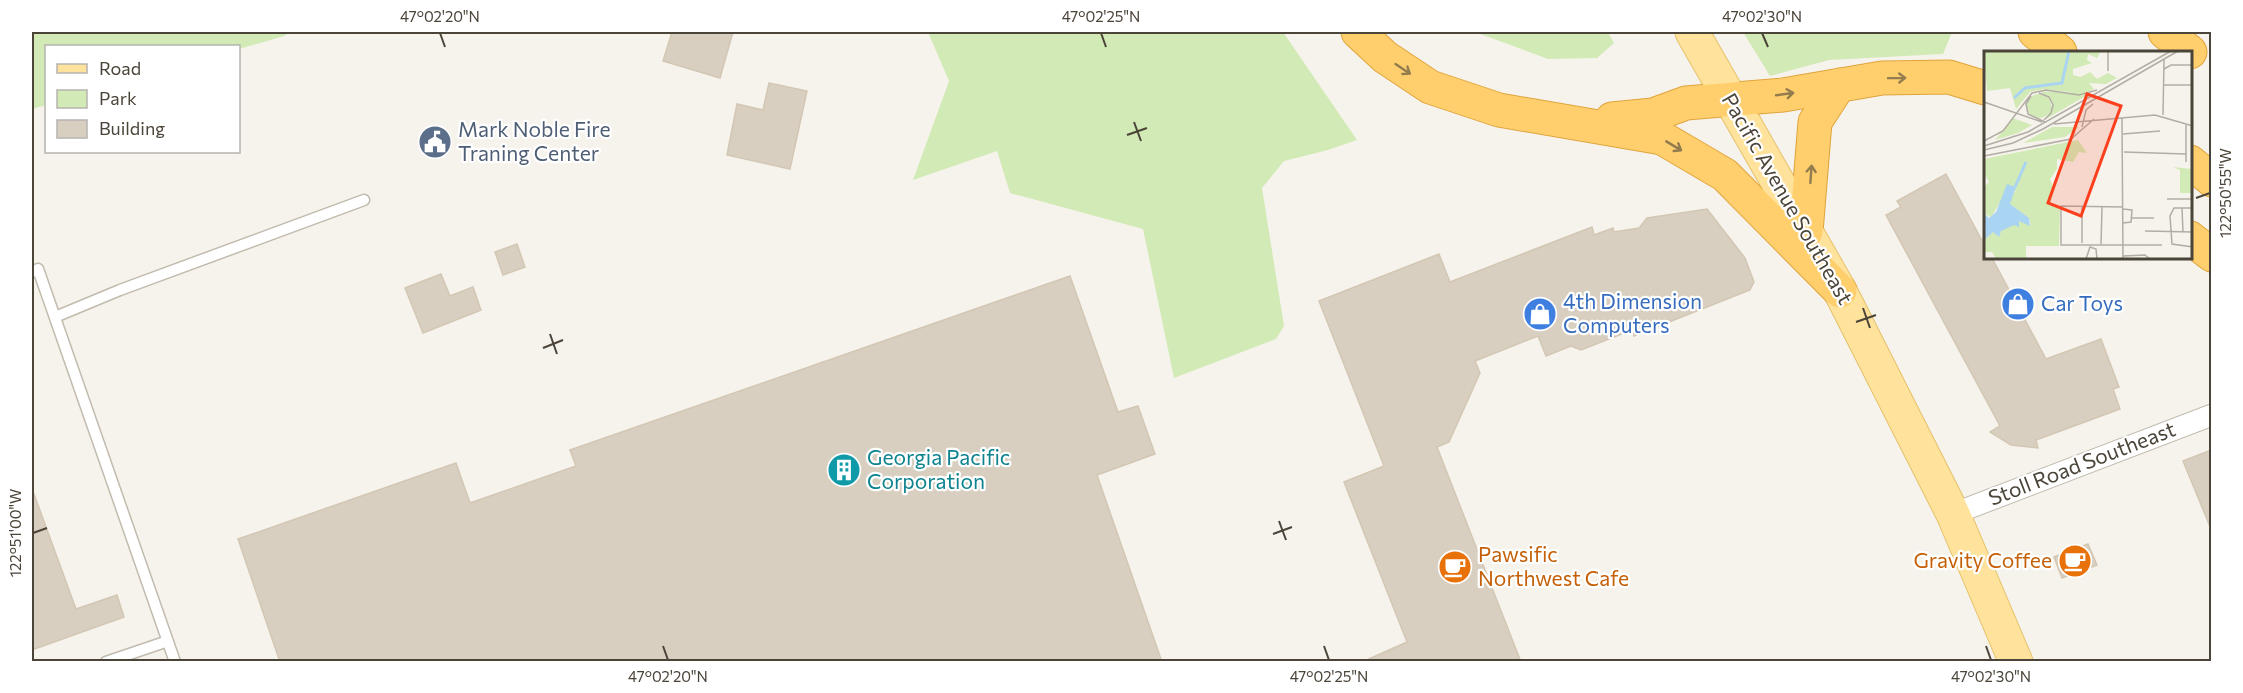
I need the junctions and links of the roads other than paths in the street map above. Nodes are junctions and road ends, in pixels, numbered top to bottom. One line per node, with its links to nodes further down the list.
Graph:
1 (1358, 32): 12 (highway, one-way to 12)
2 (1692, 32): 11 (main road, Pacific Avenue Southeast)
3 (2035, 32): 5 (highway)
4 (2165, 32): 6 (highway)
5 (2059, 51)
6 (2188, 51)
7 (2192, 55): 8 (highway)
8 (2211, 71)
9 (1839, 86): 10 (highway, one-way to 10); 11 (highway, one-way to 9); 16 (highway, one-way to 9)
10 (1984, 88)
11 (1730, 99): 12 (highway); 16 (main road, Pacific Avenue Southeast)
12 (1578, 122): 20 (highway, one-way to 20)
13 (2192, 164): 14 (highway)
14 (2211, 180)
15 (364, 200): 21 (lane)
16 (1806, 232): 20 (main road, Pacific Avenue Southeast)
17 (2192, 240): 18 (highway)
18 (2211, 255)
19 (32, 272): 21 (lane)
20 (1840, 291): 23 (main road, Pacific Avenue Southeast)
21 (55, 317): 24 (lane)
22 (2211, 415): 23 (street, Stoll Road Southeast)
23 (1953, 514): 27 (main road, Pacific Avenue Southeast)
24 (168, 641): 25 (lane); 26 (lane)
25 (106, 662)
26 (175, 662)
27 (2016, 662)

